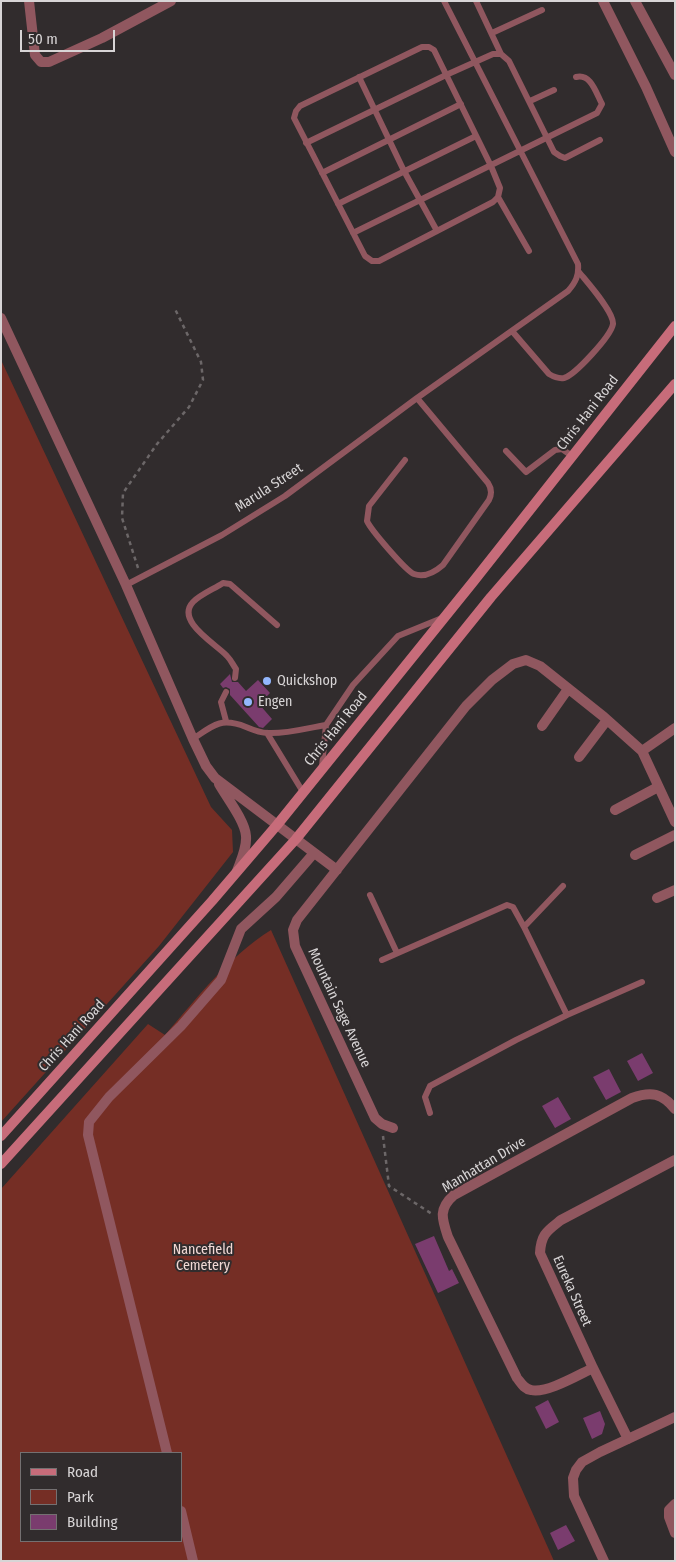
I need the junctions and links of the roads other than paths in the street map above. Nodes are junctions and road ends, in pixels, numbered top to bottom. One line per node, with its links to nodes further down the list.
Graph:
1 (28, 1): 2 (street)
2 (171, 1)
3 (444, 1): 10 (lane)
4 (476, 1): 8 (lane)
5 (603, 1): 25 (street)
6 (635, 1): 12 (street)
7 (542, 10): 8 (lane)
8 (492, 33): 9 (lane)
9 (501, 54): 10 (lane); 16 (lane)
10 (476, 62): 11 (lane); 24 (lane)
11 (446, 75): 13 (lane); 17 (lane); 18 (lane)
12 (675, 75)
13 (359, 77): 18 (lane); 23 (lane)
14 (576, 77): 20 (lane)
15 (554, 90): 16 (lane)
16 (530, 101): 20 (lane)
17 (461, 104): 19 (lane); 21 (lane)
18 (374, 110): 21 (lane); 23 (lane)
19 (476, 136): 26 (lane); 27 (lane)
20 (547, 138): 22 (lane); 24 (lane)
21 (389, 140): 27 (lane); 28 (lane)
22 (600, 140)
23 (306, 143): 28 (lane)
24 (520, 152): 26 (lane); 35 (lane)
25 (675, 152)
26 (491, 166): 29 (lane); 30 (lane)
27 (404, 170): 30 (lane); 31 (lane)
28 (322, 173): 31 (lane)
29 (498, 197): 32 (lane); 34 (lane)
30 (421, 200): 32 (lane); 33 (lane)
31 (338, 204): 33 (lane)
32 (437, 231): 33 (lane)
33 (353, 233)
34 (529, 251)
35 (579, 272): 38 (lane, Marula Street); 38 (lane)
36 (1, 318): 44 (street)
37 (675, 326): 42 (main road, Chris Hani Road)
38 (512, 330): 40 (lane, Marula Street)
39 (672, 388): 67 (main road)
40 (417, 398): 43 (lane); 44 (lane, Marula Street)
41 (506, 451): 42 (lane)
42 (572, 456): 45 (main road, Chris Hani Road)
43 (405, 460)
44 (126, 585): 56 (street)
45 (442, 618): 52 (lane); 59 (main road, Chris Hani Road)
46 (277, 625): 47 (lane)
47 (235, 678)
48 (568, 689): 50 (street); 53 (street); 70 (street, Mountain Sage Avenue)
49 (226, 692): 51 (lane)
50 (607, 720): 57 (street); 58 (street)
51 (226, 721): 55 (lane); 56 (lane)
52 (326, 724): 55 (lane); 59 (lane)
53 (542, 726)
54 (675, 728): 57 (street)
55 (267, 733): 62 (lane)
56 (193, 739): 60 (street)
57 (642, 751): 61 (street)
58 (579, 757)
59 (322, 768): 62 (main road, Chris Hani Road)
60 (215, 778): 65 (street); 71 (street)
61 (658, 787): 63 (street); 64 (street)
62 (303, 792): 65 (main road, Chris Hani Road)
63 (615, 810)
64 (675, 822)
65 (277, 825): 67 (street); 71 (main road, Chris Hani Road)
66 (675, 835): 69 (street)
67 (296, 839): 68 (street); 86 (main road)
68 (314, 853): 70 (street); 90 (street)
69 (635, 855)
70 (338, 870): 83 (street, Mountain Sage Avenue)
71 (237, 872): 84 (main road, Chris Hani Road)
72 (564, 886): 76 (lane)
73 (675, 890): 75 (street)
74 (370, 895): 77 (lane)
75 (657, 898)
76 (524, 927): 77 (lane); 80 (lane)
77 (397, 953): 78 (lane)
78 (382, 960)
79 (642, 982): 80 (lane)
80 (567, 1015): 82 (lane)
81 (675, 1109): 87 (street, Manhattan Drive)
82 (430, 1113)
83 (393, 1128)
84 (1, 1136)
85 (675, 1160): 87 (street, Eureka Street)
86 (1, 1164)
87 (593, 1368): 89 (street, Eureka Street)
88 (675, 1417): 89 (street)
89 (628, 1439): 95 (street)
90 (167, 1452)
91 (675, 1504): 93 (street)
92 (182, 1515): 94 (street)
93 (675, 1533)
94 (193, 1561)
95 (604, 1561)

